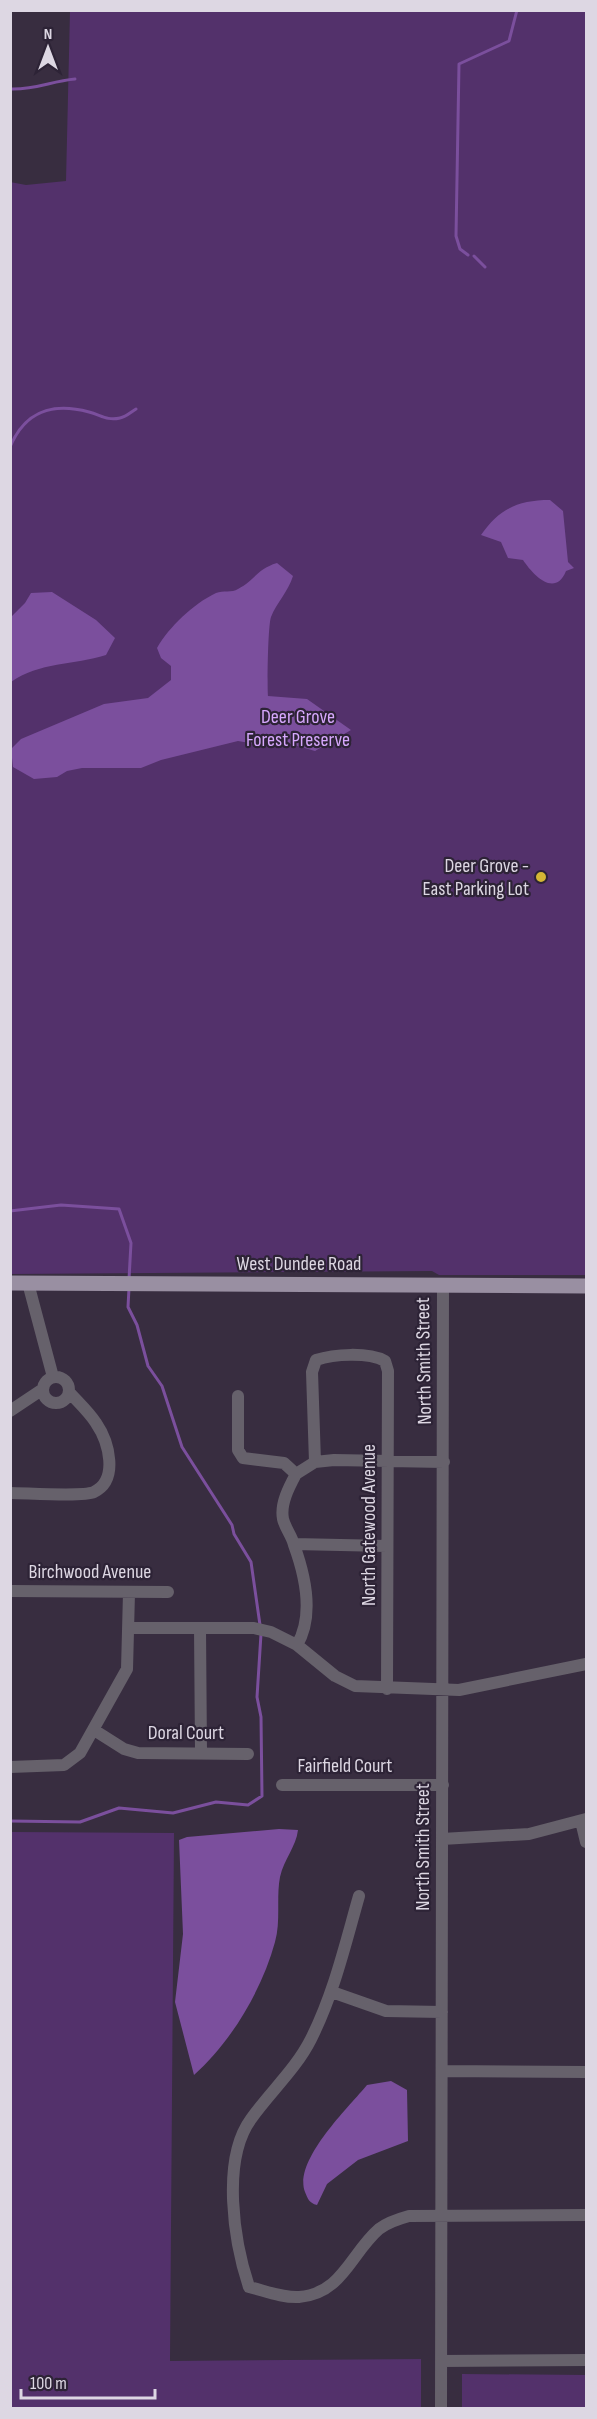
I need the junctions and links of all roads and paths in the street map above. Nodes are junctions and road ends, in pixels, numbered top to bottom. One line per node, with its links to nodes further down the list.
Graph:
1 (10, 1283): 2 (main road, West Dundee Road)
2 (28, 1283): 3 (main road, West Dundee Road); 5 (street)
3 (443, 1286): 4 (main road, West Dundee Road); 11 (street, North Smith Street)
4 (586, 1286)
5 (53, 1377): 6 (street); 7 (street)
6 (43, 1389): 7 (street); 9 (street)
7 (69, 1392): 14 (street)
8 (238, 1396): 13 (street)
9 (10, 1411)
10 (315, 1462): 12 (street); 12 (street, North Gatewood Avenue); 13 (street)
11 (444, 1462): 12 (street); 25 (street, North Smith Street)
12 (389, 1463): 16 (street, North Gatewood Avenue)
13 (296, 1474): 15 (street)
14 (10, 1493)
15 (294, 1544): 16 (street); 22 (street)
16 (387, 1546): 24 (street, North Gatewood Avenue)
17 (10, 1592): 19 (street, Birchwood Avenue)
18 (168, 1592): 19 (street, Birchwood Avenue)
19 (129, 1593): 20 (street)
20 (128, 1628): 21 (street); 26 (street)
21 (200, 1628): 22 (street); 27 (street)
22 (297, 1645): 24 (street)
23 (586, 1664): 25 (street)
24 (387, 1689): 25 (street)
25 (443, 1689): 31 (street, North Smith Street)
26 (94, 1730): 27 (street, Doral Court); 29 (street)
27 (201, 1752): 28 (street, Doral Court)
28 (248, 1754)
29 (10, 1767)
30 (282, 1785): 31 (street, Fairfield Court)
31 (443, 1785): 33 (street, North Smith Street)
32 (584, 1820): 33 (street); 34 (street)
33 (442, 1839): 37 (street, North Smith Street)
34 (586, 1842)
35 (359, 1896): 36 (street)
36 (332, 1992): 37 (street); 40 (street)
37 (442, 2013): 38 (street, North Smith Street)
38 (442, 2071): 39 (street); 40 (street, North Smith Street)
39 (586, 2072)
40 (441, 2215): 41 (street); 43 (street, North Smith Street)
41 (586, 2215)
42 (586, 2360): 43 (street)
43 (441, 2361): 44 (street, North Smith Street)
44 (441, 2409)

